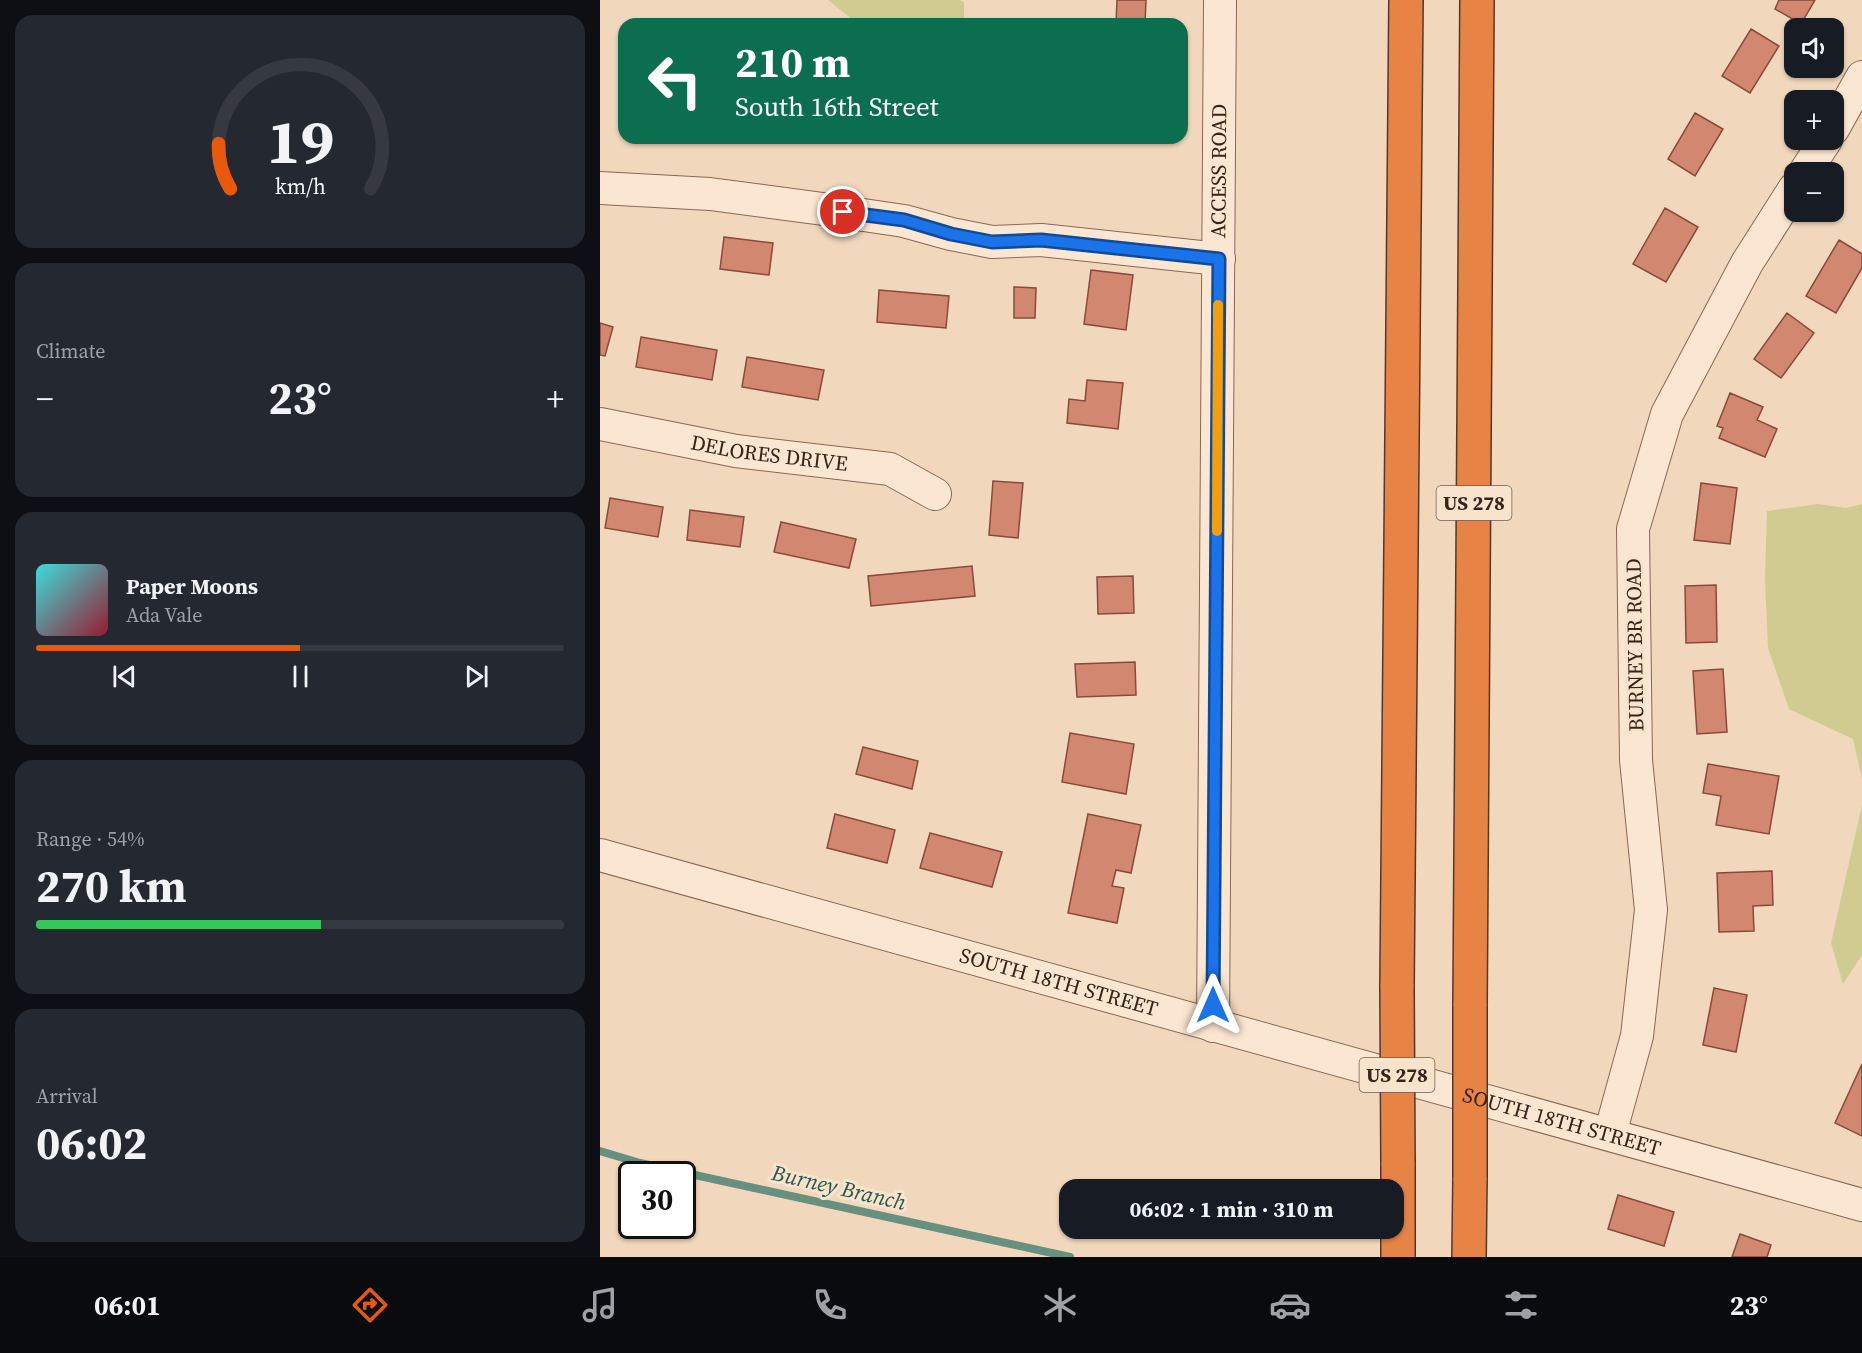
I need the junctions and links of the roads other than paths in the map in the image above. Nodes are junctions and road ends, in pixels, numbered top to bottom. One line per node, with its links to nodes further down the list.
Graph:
1 (1220, 0): 8 (street, ACCESS ROAD)
2 (1406, 0): 14 (highway, US 278, bridge)
3 (1477, 0): 19 (highway, US 278, bridge)
4 (1862, 77): 5 (street)
5 (1844, 109)
6 (600, 188): 8 (street)
7 (1784, 205): 13 (street, BURNEY BR ROAD)
8 (1219, 259): 12 (street, ACCESS ROAD)
9 (600, 424): 10 (street, DELORES DRIVE)
10 (935, 494)
11 (600, 855): 12 (street, SOUTH 18TH STREET)
12 (1213, 1026): 13 (street, SOUTH 18TH STREET)
13 (1610, 1134): 15 (street, SOUTH 18TH STREET)
14 (1397, 1178): 18 (highway, US 278)
15 (1862, 1205)
16 (1381, 1239): 17 (highway)
17 (1376, 1257)
18 (1398, 1257)
19 (1469, 1257)

